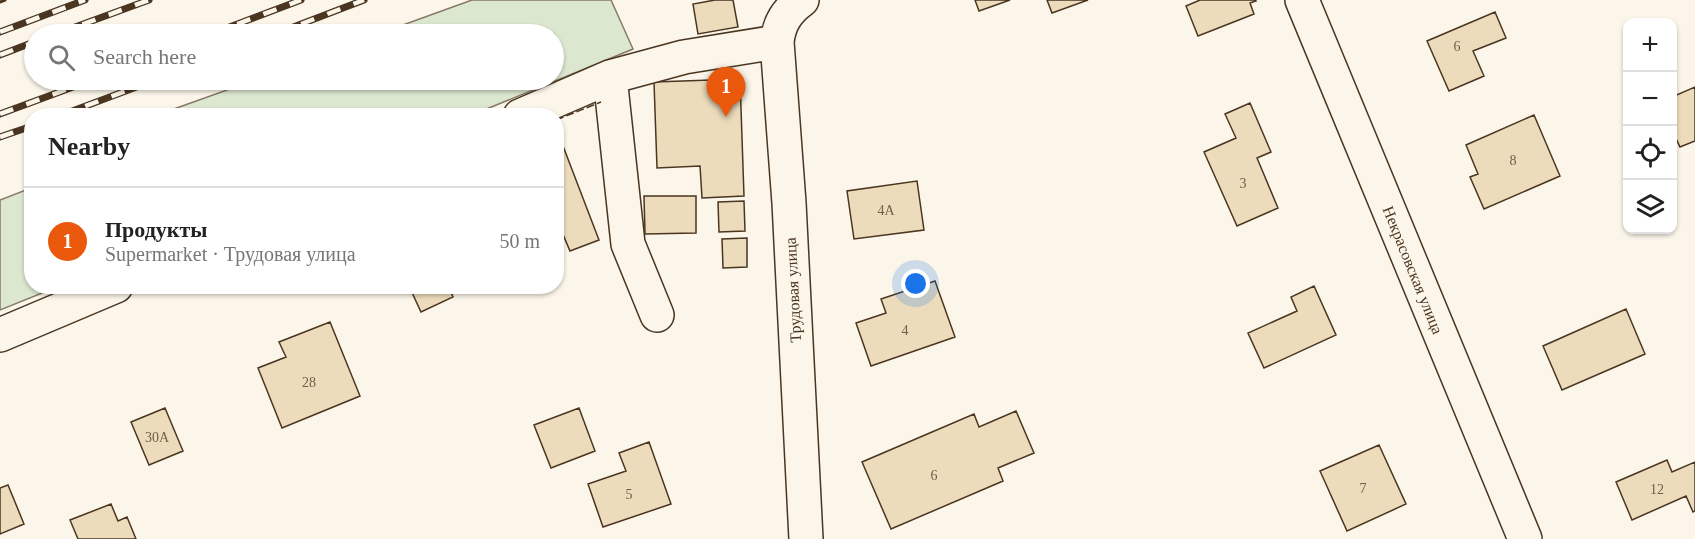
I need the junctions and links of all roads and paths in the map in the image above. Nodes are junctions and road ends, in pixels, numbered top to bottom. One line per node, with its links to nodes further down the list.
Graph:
1 (802, 0): 3 (street)
2 (1302, 0): 10 (street, Некрасовская улица)
3 (777, 42): 4 (street); 9 (street, Трудовая улица)
4 (610, 77): 5 (street); 7 (street)
5 (538, 108)
6 (97, 294): 8 (street)
7 (657, 315)
8 (0, 335)
9 (806, 539)
10 (1525, 539)

